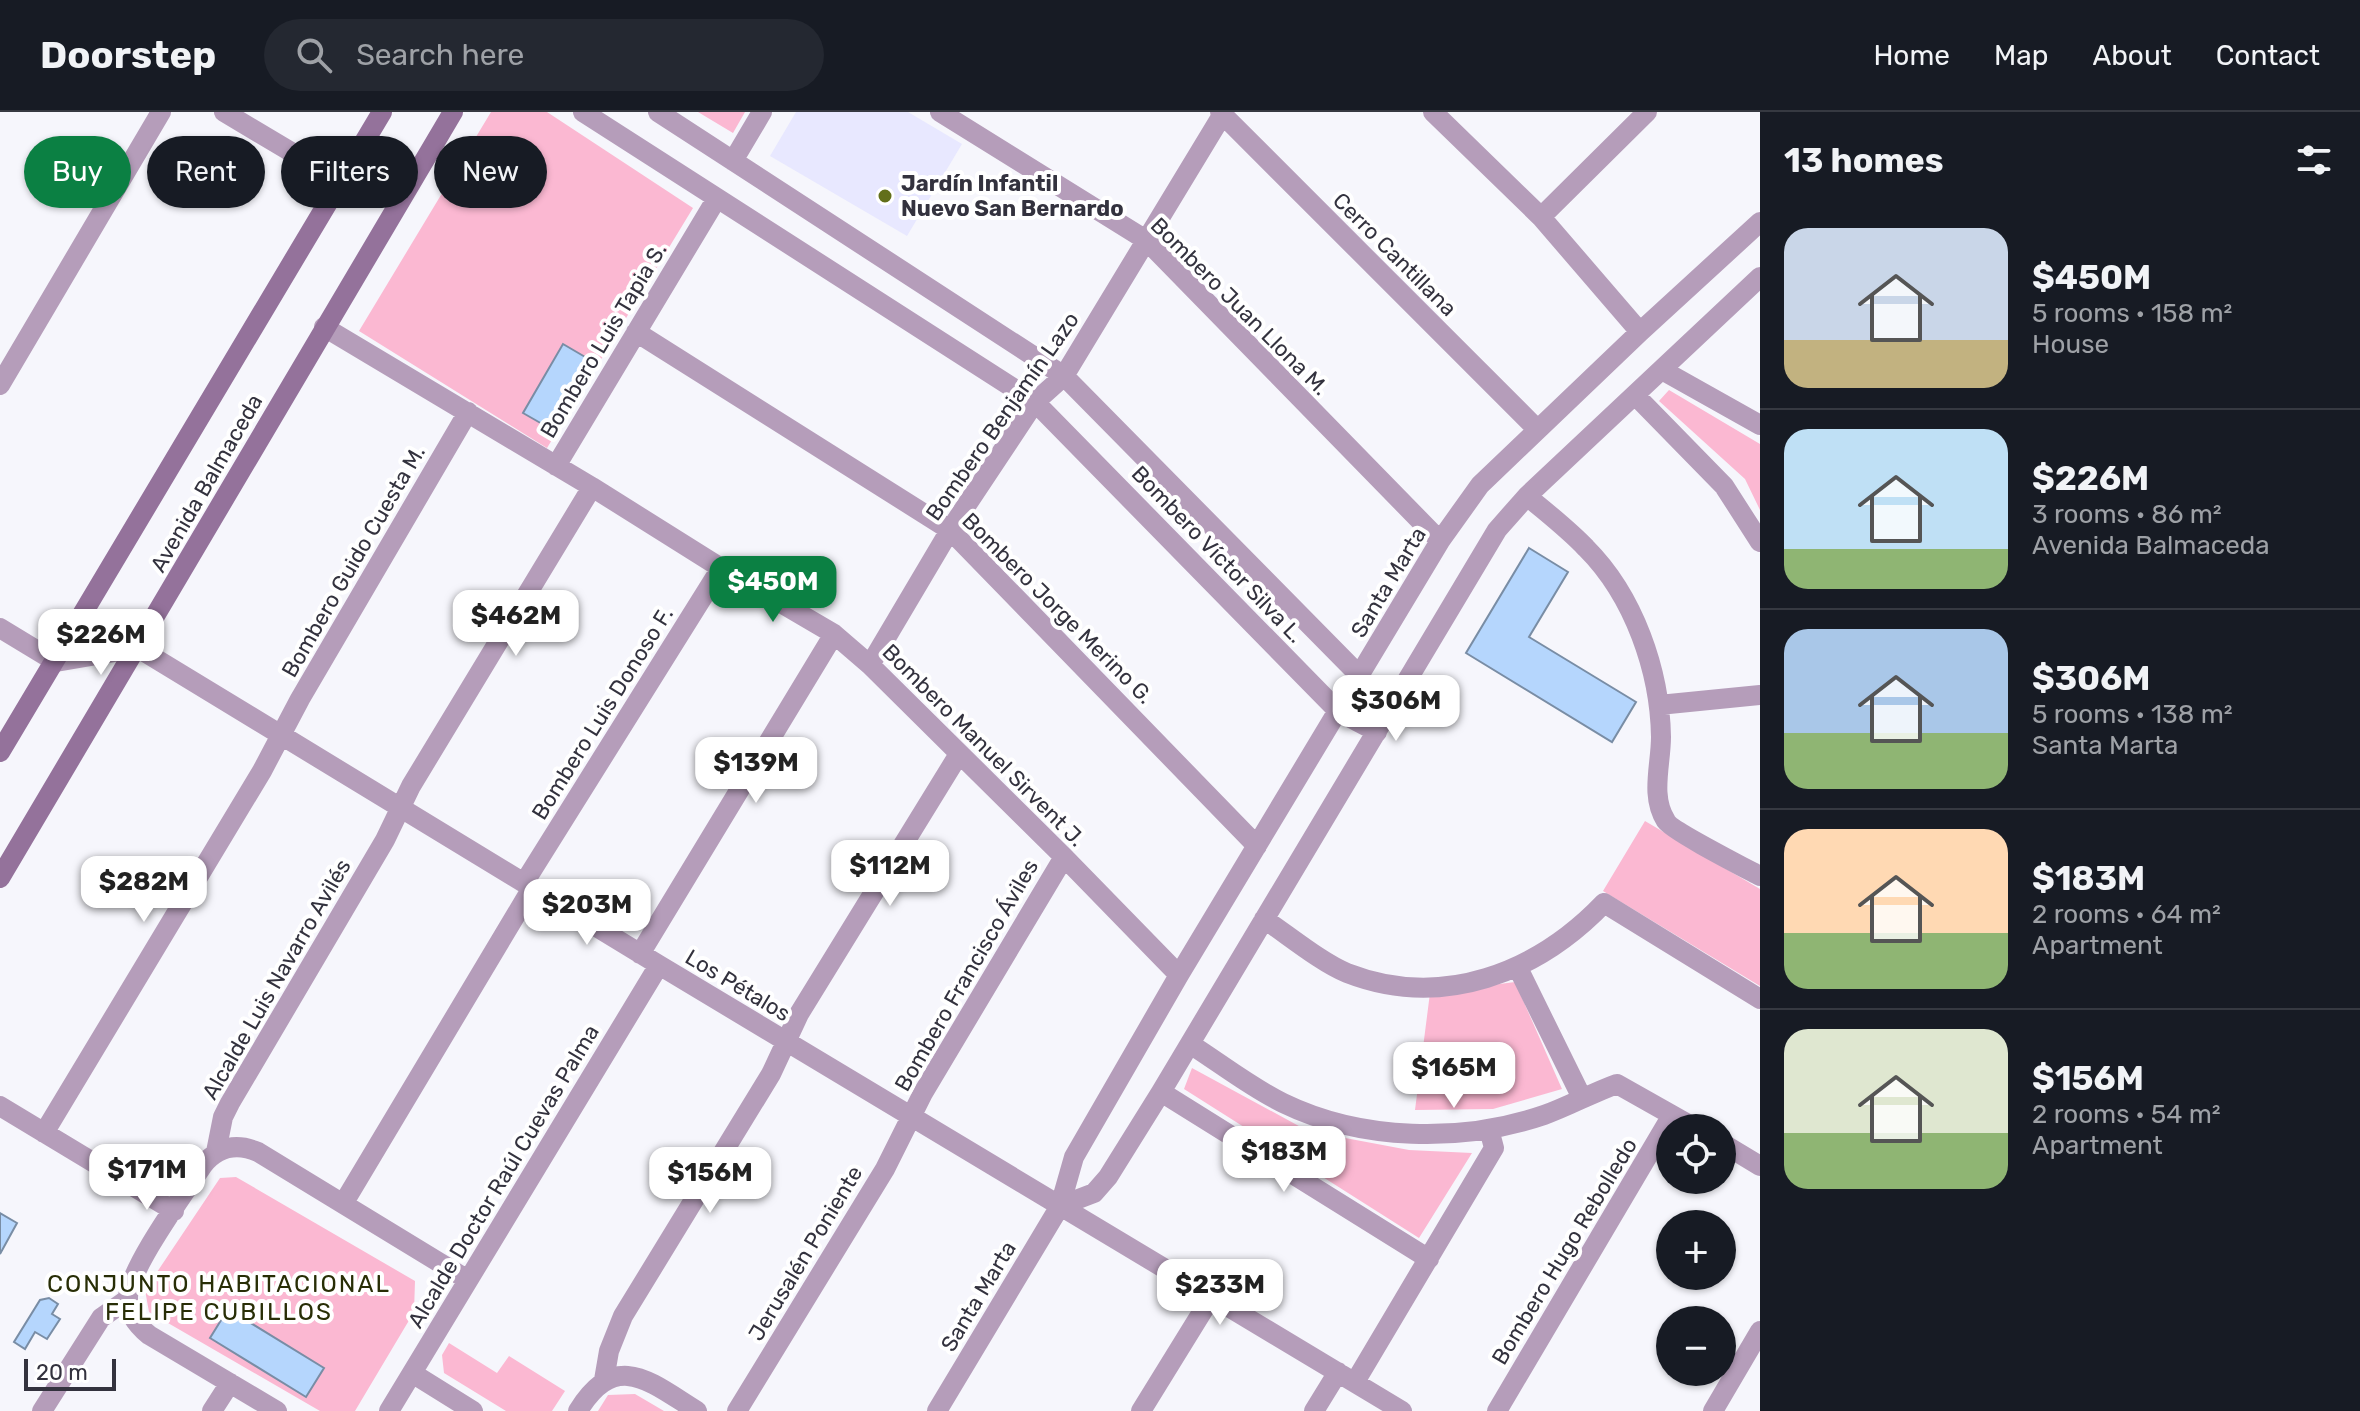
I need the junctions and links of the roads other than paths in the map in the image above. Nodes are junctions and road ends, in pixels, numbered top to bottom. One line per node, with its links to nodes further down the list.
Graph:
1 (161, 112): 26 (street)
2 (224, 112): 13 (street)
3 (382, 112): 12 (street, Avenida Balmaceda)
4 (453, 112): 21 (street, Avenida Balmaceda)
5 (583, 112): 15 (street, Bombero Víctor Silva L.)
6 (658, 112): 14 (street, Bombero Víctor Silva L.)
7 (762, 112): 14 (street)
8 (940, 112): 19 (street, Bombero Juan Llona M.)
9 (1433, 112): 17 (street)
10 (1647, 112): 17 (street)
11 (1222, 113): 19 (street, Bombero Benjamín Lazo); 31 (street, Cerro Cantillana)
12 (367, 136)
13 (281, 146)
14 (733, 161): 25 (street, Bombero Víctor Silva L.)
15 (717, 198): 22 (street, Bombero Luis Tapia S.); 28 (street, Bombero Víctor Silva L.)
16 (324, 208): 42 (street, Avenida Balmaceda)
17 (1541, 217): 23 (street)
18 (1760, 222): 23 (street, Santa Marta)
19 (1146, 240): 25 (street, Bombero Benjamín Lazo); 36 (street, Bombero Juan Llona M.)
20 (1760, 277): 24 (street)
21 (324, 327): 29 (street, Bombero Manuel Sirvent J.); 41 (street, Avenida Balmaceda)
22 (636, 332): 32 (street, Bombero Luis Tapia S.); 35 (street, Bombero Jorge Merino G.)
23 (1640, 332): 31 (street, Santa Marta)
24 (1662, 370): 27 (street); 30 (street)
25 (1064, 376): 28 (street, Bombero Benjamín Lazo); 44 (street, Bombero Víctor Silva L.)
26 (0, 385)
27 (1635, 395): 34 (street); 37 (street)
28 (1035, 402): 35 (street, Bombero Benjamín Lazo); 47 (street, Bombero Víctor Silva L.)
29 (468, 412): 32 (street, Bombero Manuel Sirvent J.); 49 (street, Bombero Guido Cuesta M.)
30 (1760, 425)
31 (1537, 429): 36 (street, Santa Marta)
32 (556, 466): 33 (street, Bombero Manuel Sirvent J.)
33 (592, 487): 38 (street, Bombero Manuel Sirvent J.); 52 (street)
34 (1527, 496): 46 (street); 48 (street)
35 (950, 530): 43 (street, Bombero Benjamín Lazo); 53 (street, Bombero Jorge Merino G.)
36 (1440, 541): 44 (street, Santa Marta)
37 (1760, 542)
38 (721, 568): 40 (street, Bombero Manuel Sirvent J.); 57 (street, Bombero Luis Donoso F.)
39 (0, 628): 42 (street)
40 (834, 634): 43 (street, Bombero Manuel Sirvent J.); 59 (street)
41 (138, 648): 42 (street); 49 (street, Los Pétalos); 56 (street, Avenida Balmaceda)
42 (56, 662): 50 (street, Avenida Balmaceda)
43 (870, 665): 51 (street, Bombero Manuel Sirvent J.)
44 (1360, 676): 47 (street, Santa Marta); 48 (street, Bombero Víctor Silva L.)
45 (1760, 695): 46 (street)
46 (1659, 705): 55 (street)
47 (1339, 712): 48 (street, Bombero Víctor Silva L.); 53 (street, Santa Marta)
48 (1377, 732): 58 (street)
49 (281, 735): 52 (street, Los Pétalos); 72 (street, Bombero Guido Cuesta M.)
50 (0, 752)
51 (959, 754): 54 (street, Bombero Manuel Sirvent J.); 64 (street)
52 (401, 808): 57 (street, Los Pétalos); 75 (street, Alcalde Luis Navarro Avilés)
53 (1257, 846): 62 (street, Santa Marta)
54 (1064, 857): 62 (street, Bombero Manuel Sirvent J.); 70 (street, Bombero Francisco Áviles)
55 (1760, 876)
56 (0, 878)
57 (528, 885): 59 (street, Los Pétalos); 77 (street, Bombero Luis Donoso F.)
58 (1264, 919): 61 (street); 65 (street)
59 (640, 954): 60 (street, Los Pétalos)
60 (659, 965): 64 (street, Los Pétalos); 81 (street, Alcalde Doctor Raúl Cuevas Palma)
61 (1518, 968): 63 (street); 67 (street)
62 (1179, 975): 78 (street, Santa Marta)
63 (1760, 999)
64 (786, 1042): 70 (street, Los Pétalos); 87 (street)
65 (1190, 1044): 66 (street); 71 (street)
66 (1161, 1092): 78 (street); 80 (street)
67 (1582, 1098): 69 (street); 71 (street)
68 (0, 1106): 72 (street)
69 (1670, 1114)
70 (911, 1117): 78 (street, Los Pétalos); 96 (street, Jerusalén Poniente)
71 (1489, 1129): 80 (street)
72 (44, 1133): 79 (street)
73 (1656, 1142): 101 (street, Bombero Hugo Rebolledo)
74 (1736, 1151): 76 (street)
75 (216, 1152): 77 (street); 79 (street, Alcalde Luis Navarro Avilés)
76 (1760, 1166)
77 (343, 1204): 81 (street)
78 (1060, 1206): 82 (street, Los Pétalos); 97 (street, Santa Marta)
79 (174, 1211): 83 (street, Alcalde Luis Navarro Avilés)
80 (1429, 1259): 86 (street)
81 (468, 1280): 85 (street, Alcalde Doctor Raúl Cuevas Palma)
82 (1212, 1296): 86 (street, Los Pétalos); 98 (street)
83 (128, 1299): 88 (street); 89 (street, Alcalde Luis Navarro Avilés)
84 (1759, 1337): 102 (street)
85 (412, 1373): 92 (street, Alcalde Doctor Raúl Cuevas Palma); 93 (street)
86 (1346, 1377): 99 (street); 100 (street, Los Pétalos)
87 (604, 1380): 94 (street); 95 (street)
88 (230, 1383): 90 (street); 91 (street)
89 (42, 1411)
90 (212, 1411)
91 (277, 1411)
92 (389, 1411)
93 (473, 1411)
94 (578, 1411)
95 (697, 1411)
96 (737, 1411)
97 (937, 1411)
98 (1141, 1411)
99 (1314, 1411)
100 (1402, 1411)
101 (1497, 1411)
102 (1713, 1411)

